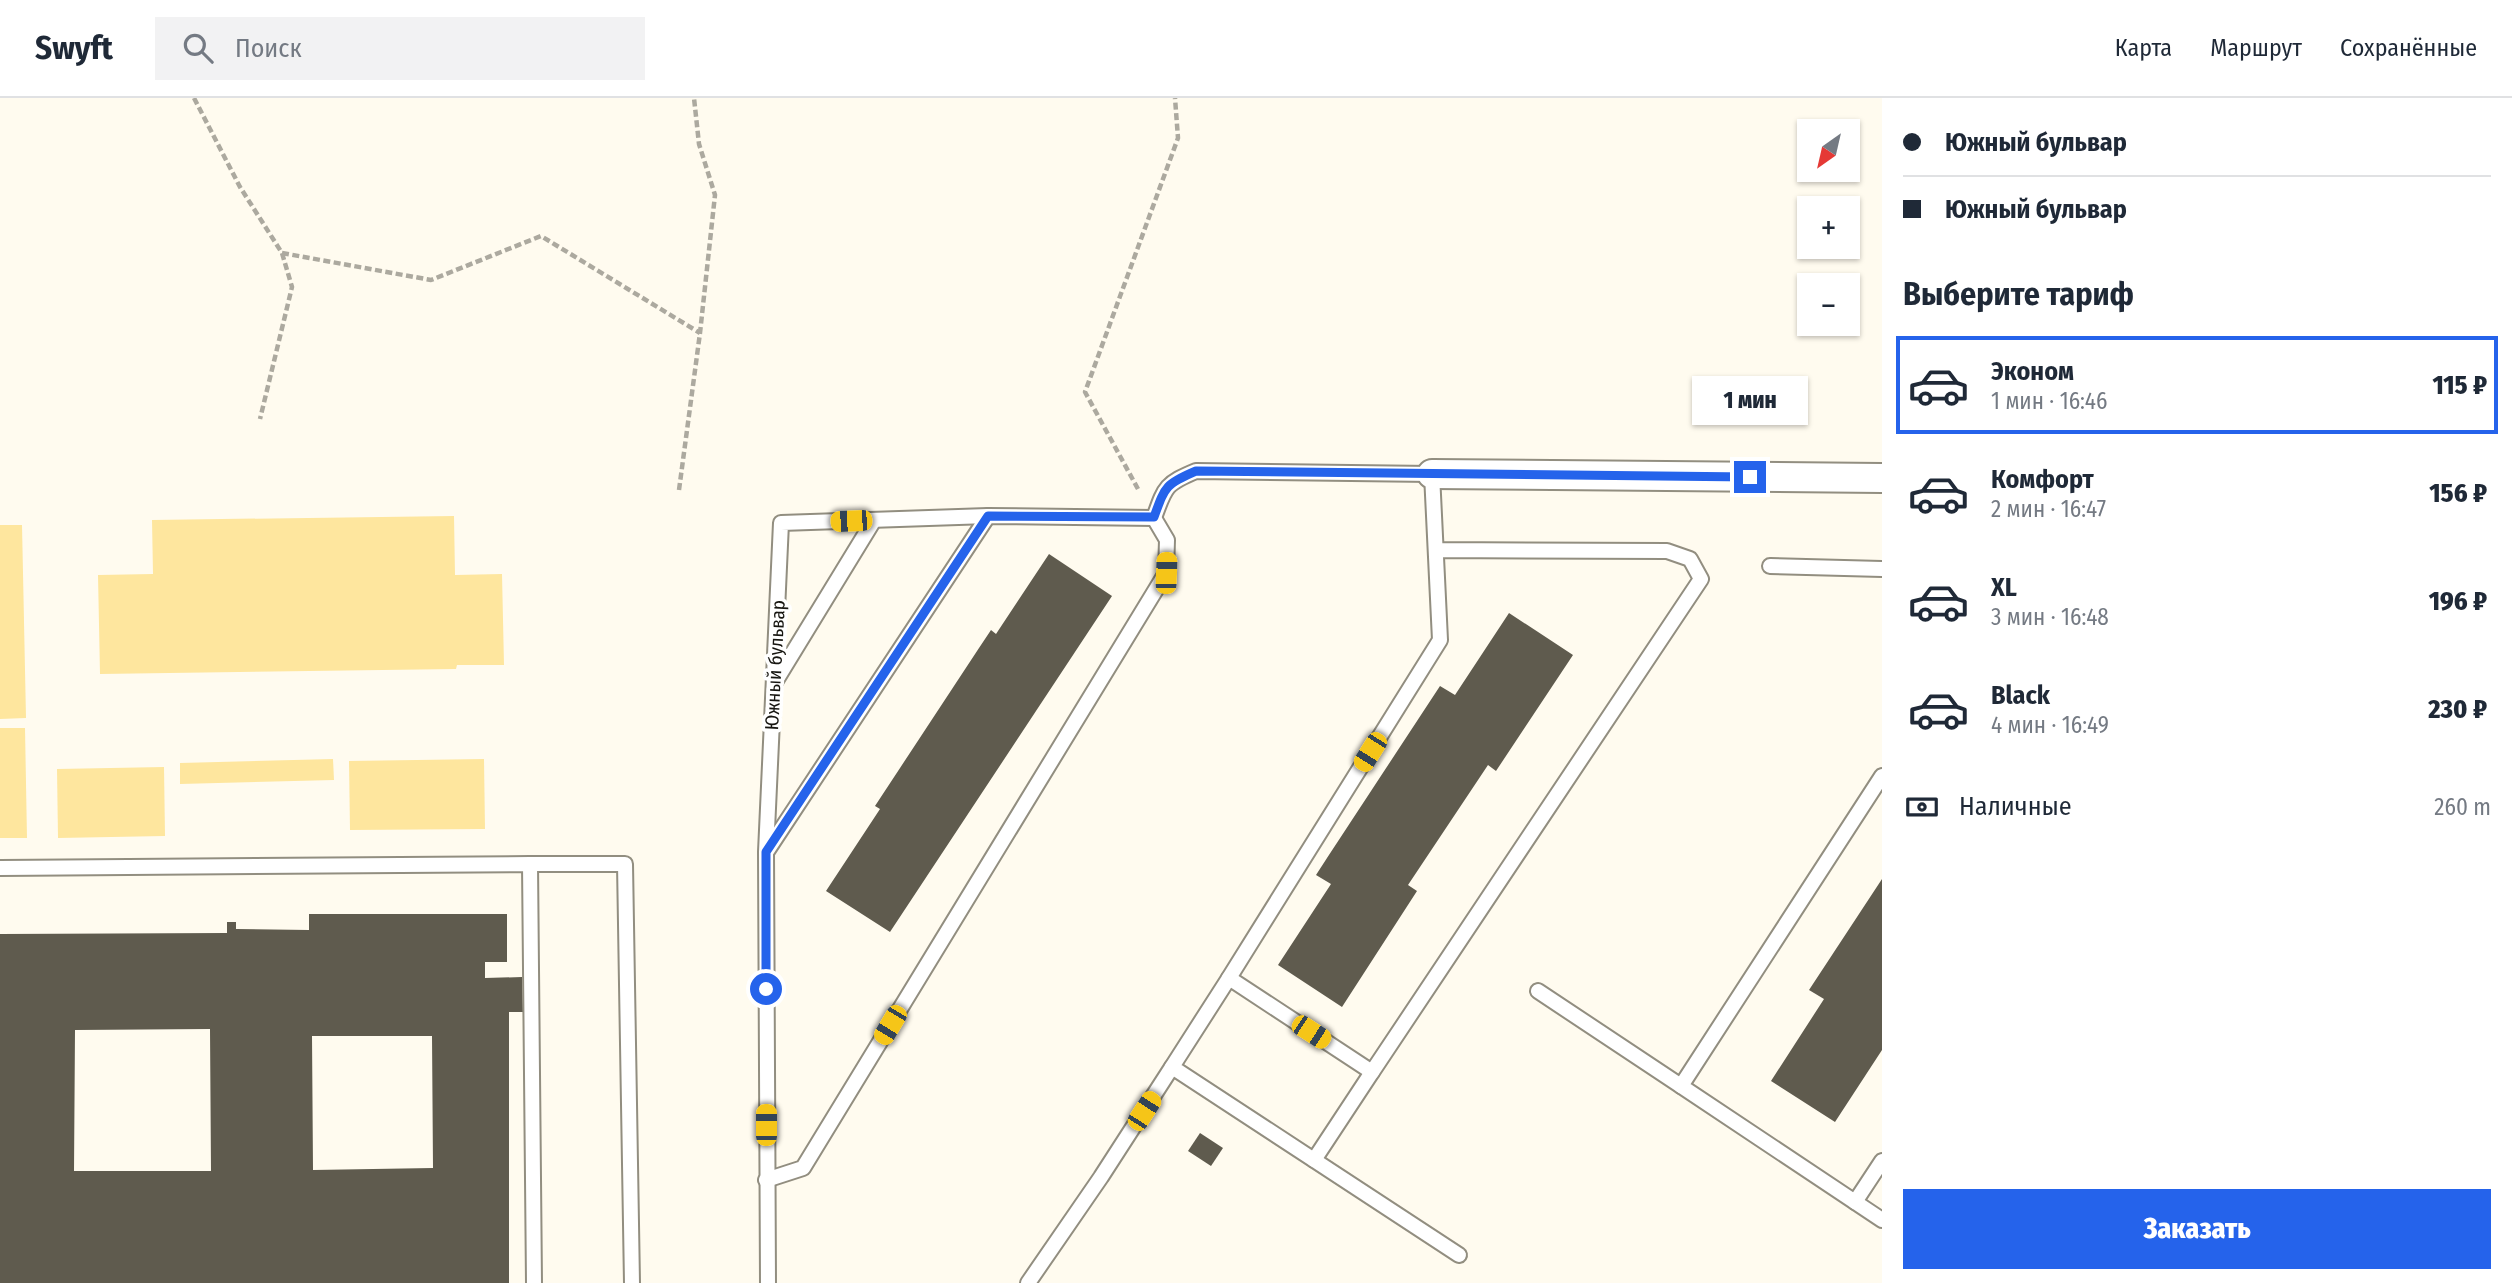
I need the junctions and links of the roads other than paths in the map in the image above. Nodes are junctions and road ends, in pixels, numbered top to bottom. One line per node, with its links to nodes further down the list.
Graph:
1 (1432, 474): 2 (street); 4 (lane); 6 (lane)
2 (1882, 478)
3 (988, 516): 4 (lane, Южный бульвар); 5 (lane, Южный бульвар); 11 (lane)
4 (1154, 517): 21 (lane)
5 (874, 520): 9 (lane); 9 (lane, Южный бульвар)
6 (1436, 550): 14 (lane); 17 (lane)
7 (1770, 566): 8 (lane)
8 (1882, 569)
9 (774, 684): 11 (lane, Южный бульвар)
10 (1882, 776): 18 (lane)
11 (766, 852): 21 (lane, Южный бульвар)
12 (530, 864): 13 (lane); 25 (lane); 26 (lane)
13 (0, 868)
14 (1230, 978): 16 (lane); 17 (lane)
15 (1538, 991): 18 (lane)
16 (1172, 1067): 19 (lane); 28 (lane)
17 (1372, 1072): 19 (lane)
18 (1681, 1086): 22 (lane)
19 (1314, 1160): 24 (lane)
20 (1882, 1161): 22 (lane)
21 (766, 1180): 27 (lane, Южный бульвар)
22 (1855, 1202): 23 (lane)
23 (1882, 1220)
24 (1459, 1255)
25 (534, 1283)
26 (632, 1283)
27 (768, 1283)
28 (1028, 1283)

